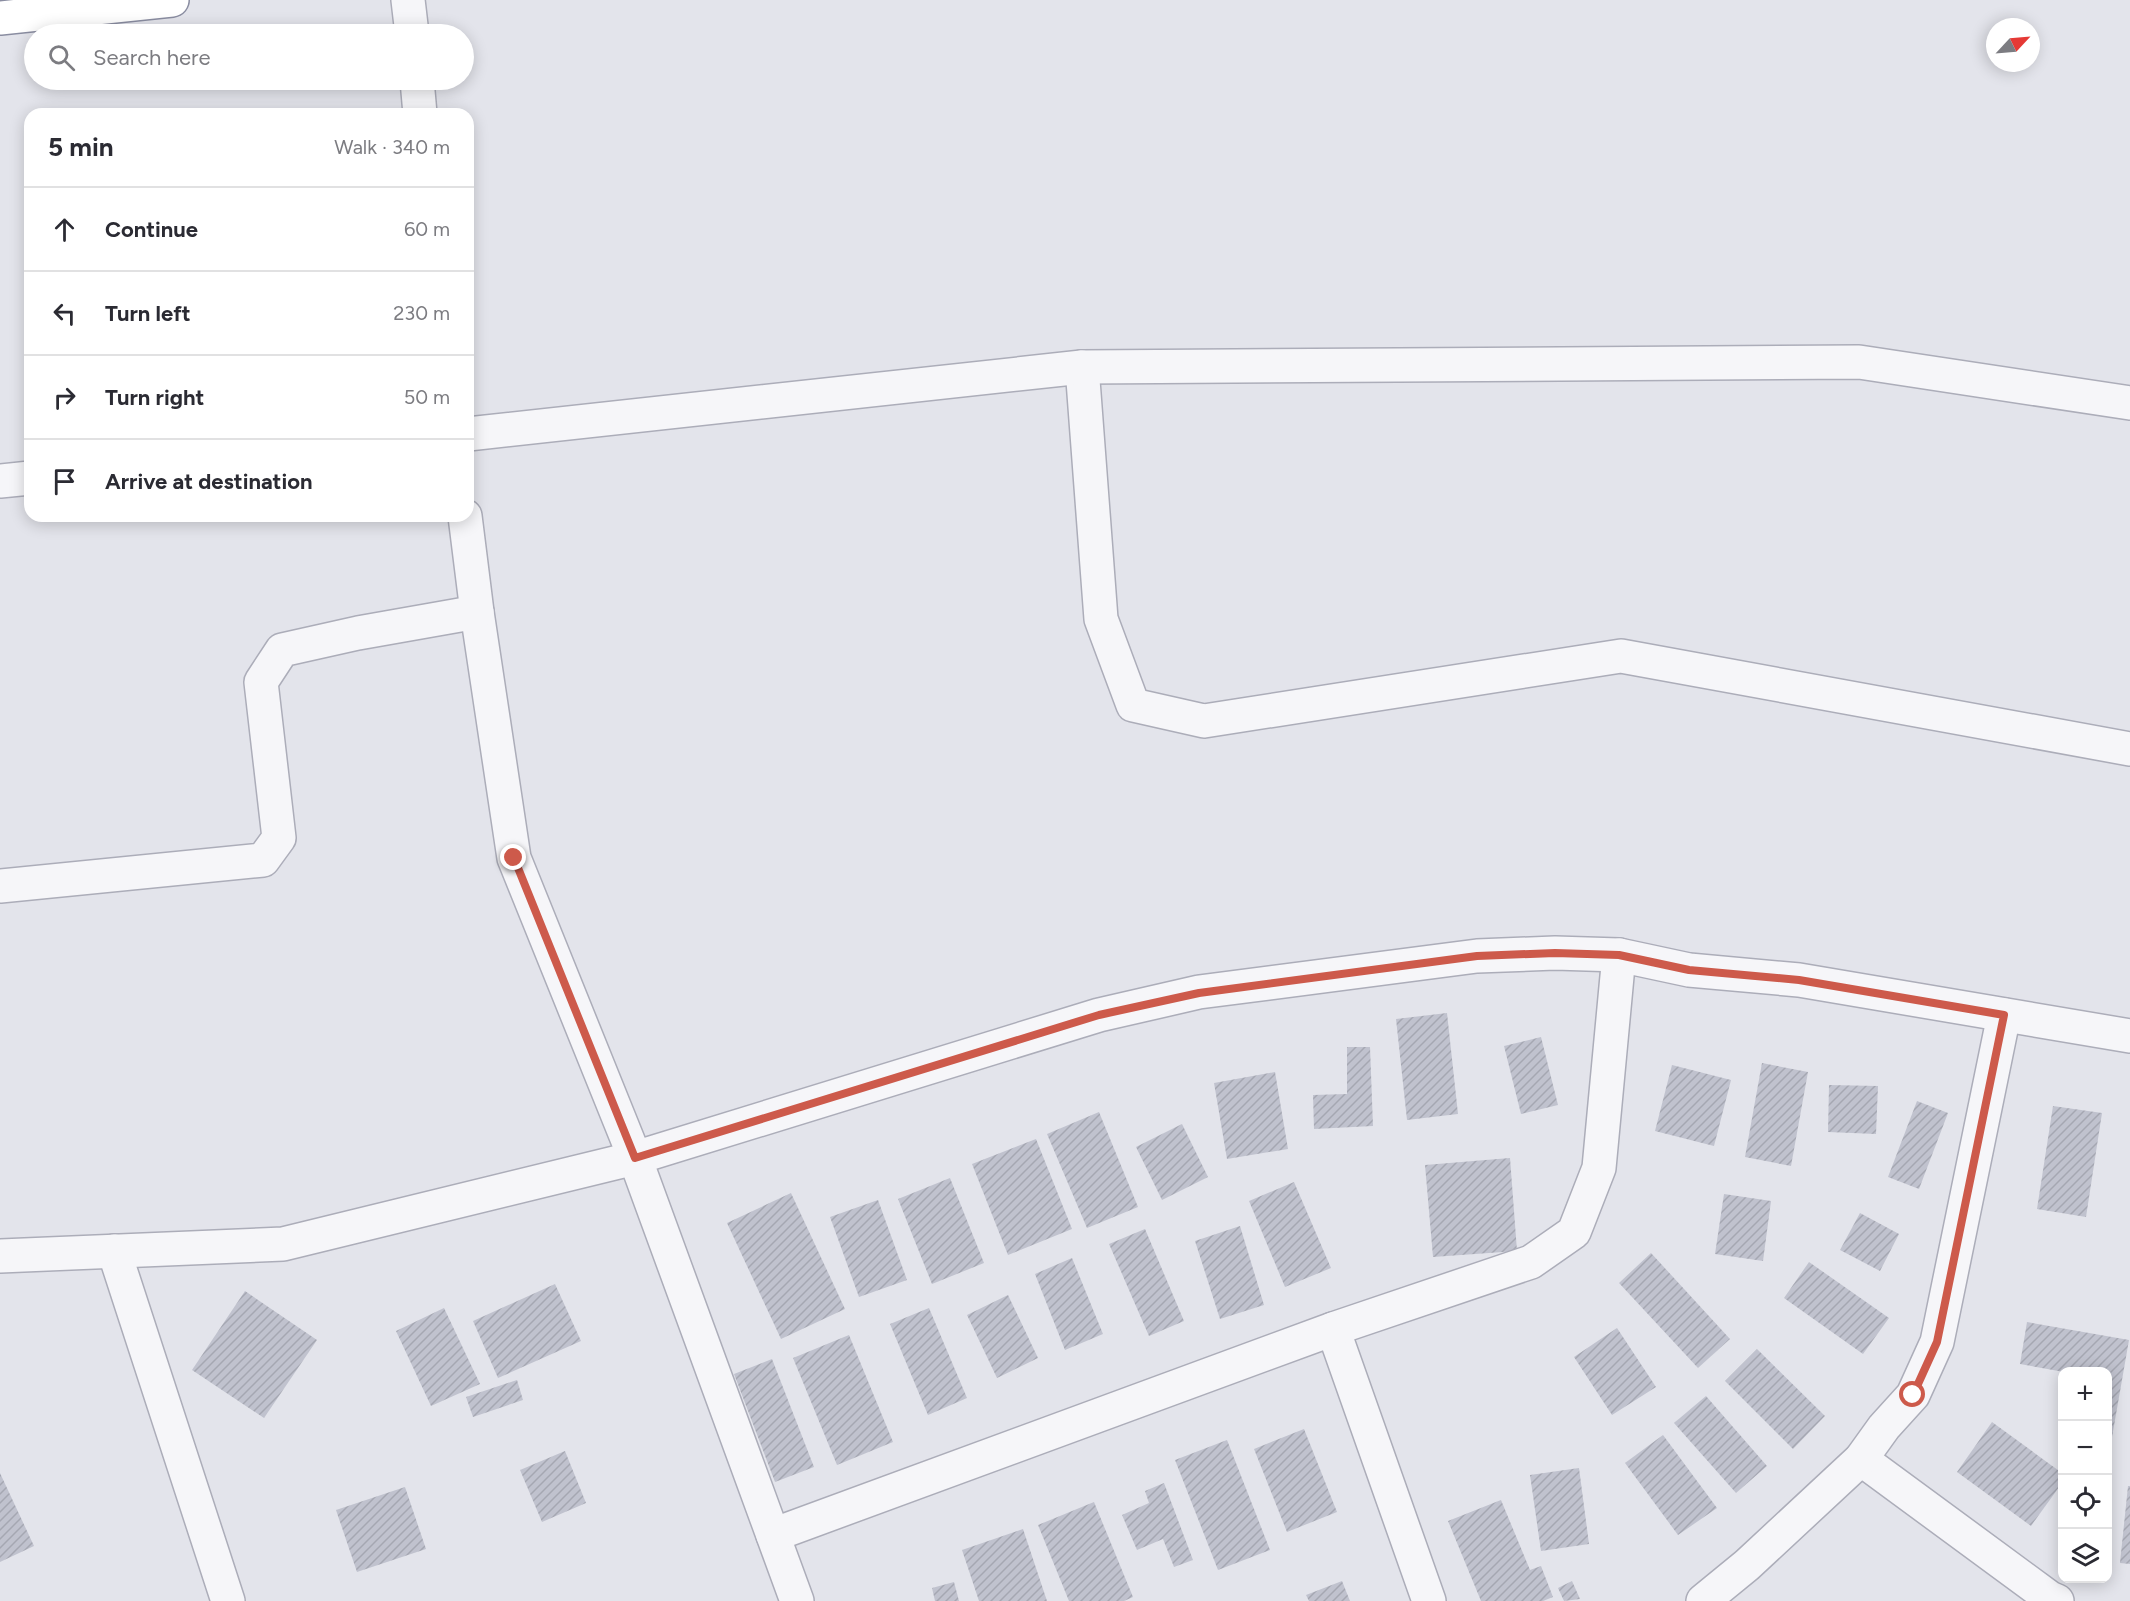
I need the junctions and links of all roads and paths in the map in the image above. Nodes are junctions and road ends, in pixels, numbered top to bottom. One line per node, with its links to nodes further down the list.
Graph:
1 (172, 0): 3 (highway)
2 (408, 0): 4 (street)
3 (0, 18)
4 (411, 24)
5 (418, 90): 6 (street)
6 (419, 108)
7 (1082, 367): 8 (street); 9 (street); 14 (street)
8 (2130, 403)
9 (474, 433)
10 (24, 479): 11 (street)
11 (0, 481)
12 (466, 522): 13 (street)
13 (477, 612): 15 (street); 19 (street)
14 (2130, 748)
15 (0, 886)
16 (1619, 955): 17 (street); 19 (street); 22 (street)
17 (2004, 1015): 18 (street); 23 (street)
18 (2130, 1036)
19 (635, 1158): 20 (street); 24 (street)
20 (114, 1251): 21 (street); 25 (street)
21 (0, 1256)
22 (1333, 1329): 24 (street); 27 (street)
23 (1861, 1459): 28 (street); 29 (street)
24 (773, 1534): 26 (street)
25 (228, 1601)
26 (797, 1601)
27 (1429, 1601)
28 (1703, 1601)
29 (2057, 1601)

